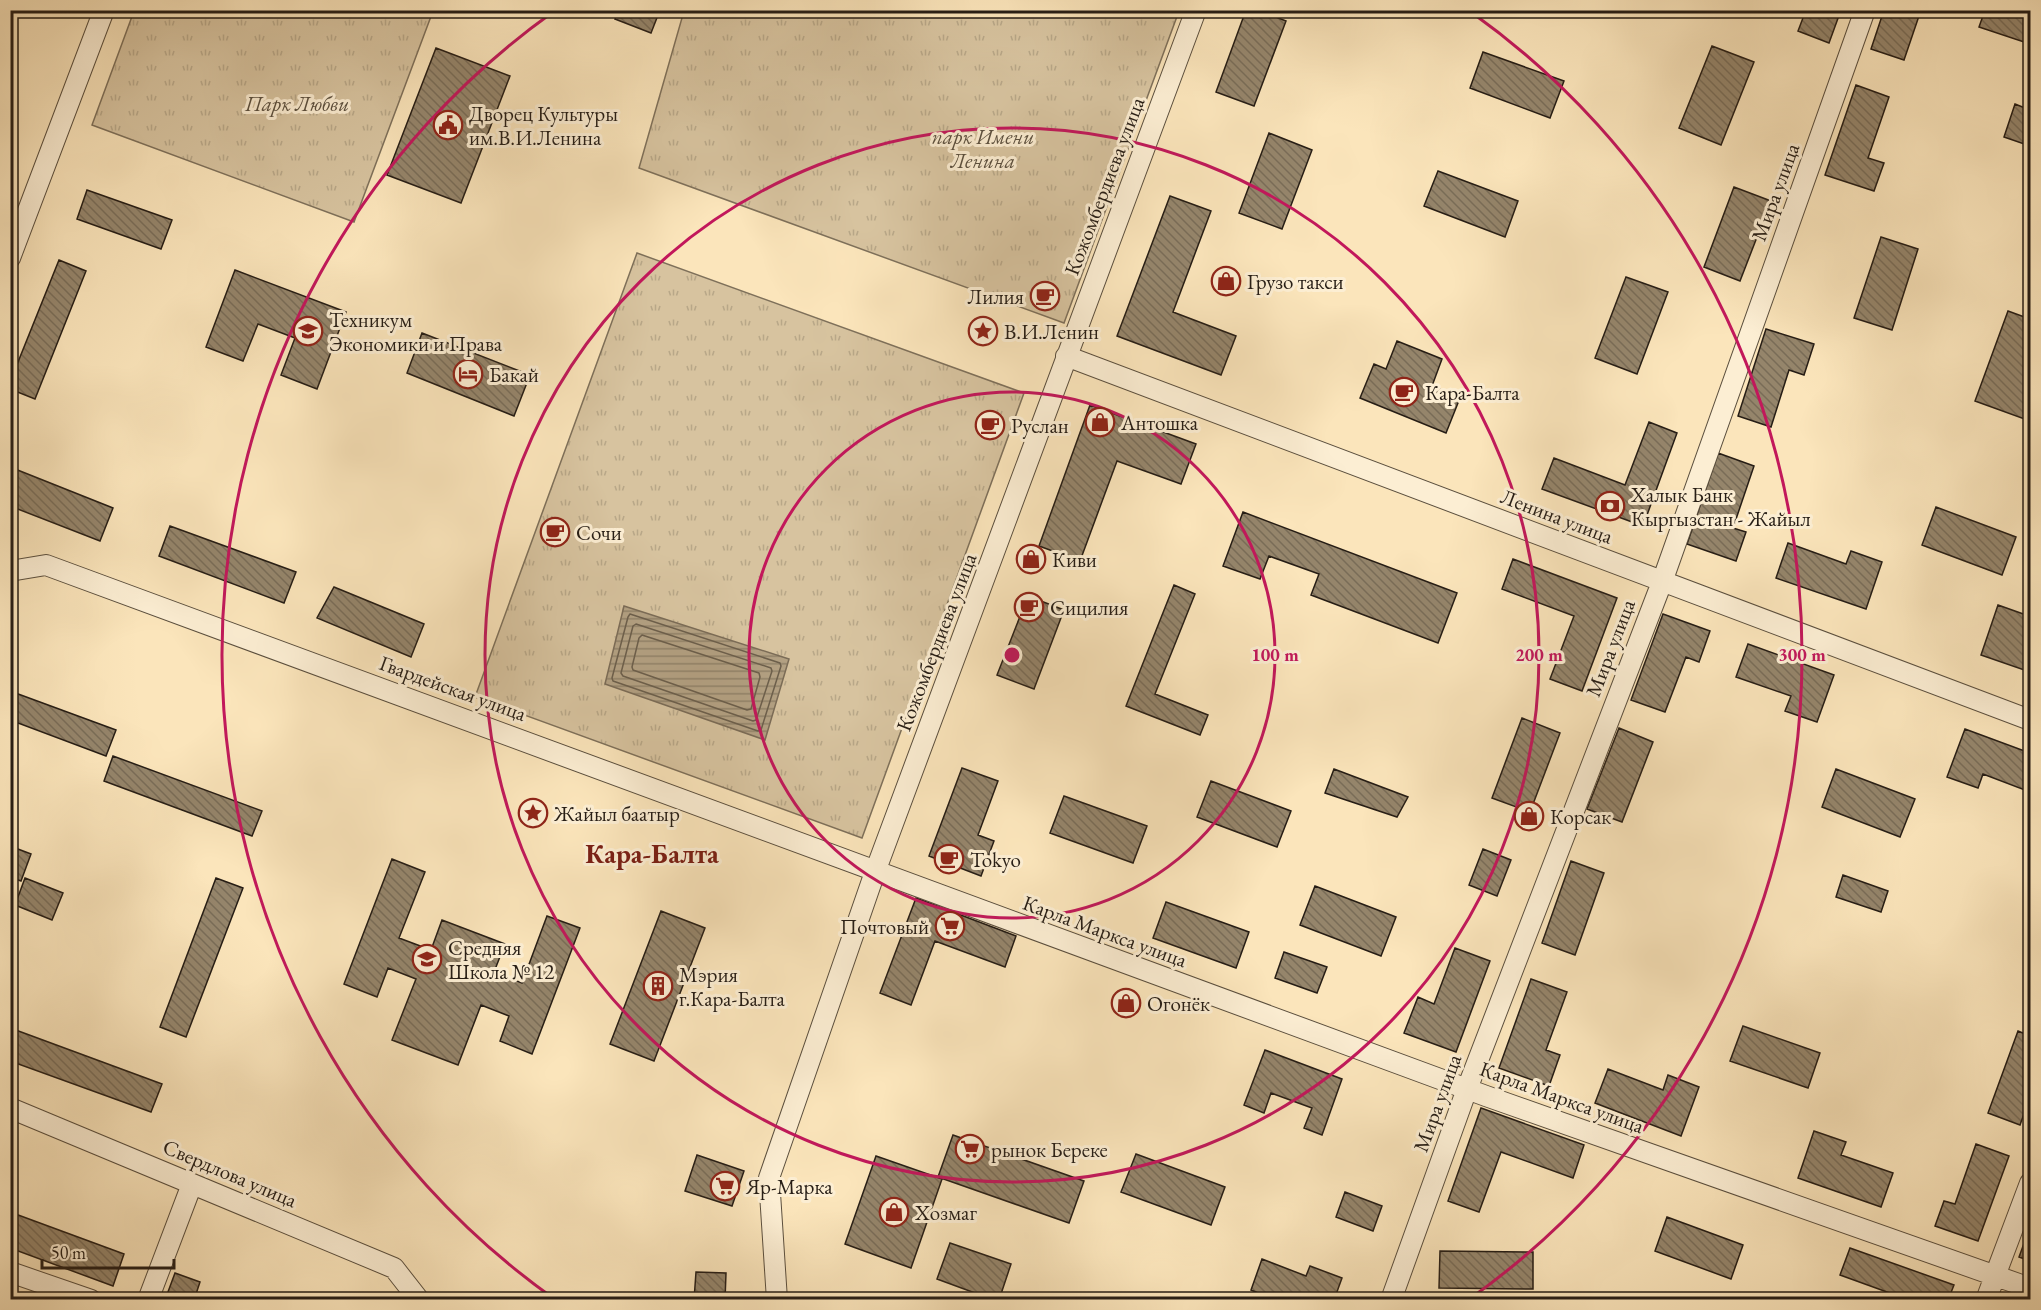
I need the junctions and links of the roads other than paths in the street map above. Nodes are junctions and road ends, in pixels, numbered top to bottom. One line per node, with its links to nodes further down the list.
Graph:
1 (104, 10): 4 (street)
2 (1196, 10): 5 (street, Кожомбердиева улица)
3 (1865, 10): 7 (street, Мира улица)
4 (10, 258)
5 (1066, 356): 7 (street, Ленина улица); 9 (street, Кожомбердиева улица)
6 (10, 571): 9 (street, Гвардейская улица)
7 (1662, 582): 8 (street, Ленина улица); 10 (street, Мира улица)
8 (2031, 720)
9 (875, 872): 10 (street, Карла Маркса улица); 20 (street, Кожомбердиева улица)
10 (1467, 1089): 15 (street, Карла Маркса улица); 21 (street, Мира улица)
11 (10, 1108): 13 (street, Свердлова улица)
12 (2031, 1183): 15 (street)
13 (192, 1184): 18 (street); 19 (street, Свердлова улица)
14 (10, 1272): 17 (street)
15 (1995, 1276): 16 (street, Карла Маркса улица); 22 (street)
16 (2031, 1288)
17 (91, 1299)
18 (148, 1299)
19 (419, 1299)
20 (777, 1299)
21 (1391, 1299)
22 (1986, 1299)

